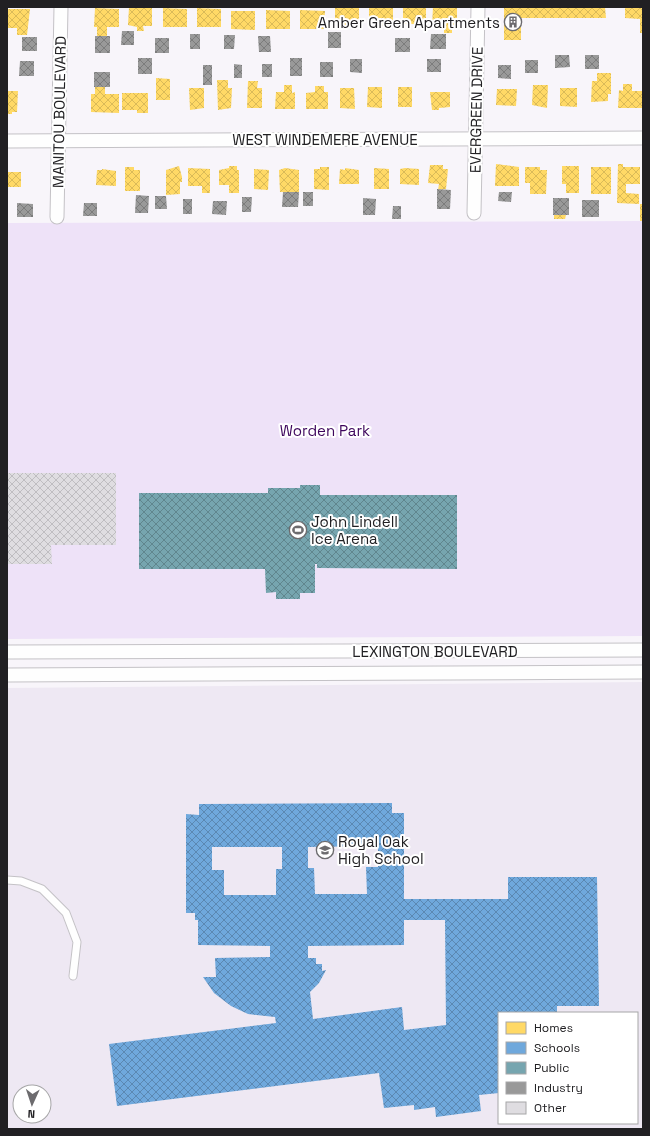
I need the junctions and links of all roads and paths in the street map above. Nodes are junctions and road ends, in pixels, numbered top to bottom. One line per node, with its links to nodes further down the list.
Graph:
1 (61, 7): 6 (street, MANITOU BOULEVARD)
2 (478, 7): 4 (street, EVERGREEN DRIVE)
3 (643, 138): 4 (street, WEST WINDEMERE AVENUE)
4 (475, 139): 6 (street, WEST WINDEMERE AVENUE); 7 (street, EVERGREEN DRIVE)
5 (7, 141): 6 (street, WEST WINDEMERE AVENUE)
6 (58, 141): 8 (street, MANITOU BOULEVARD)
7 (474, 213)
8 (57, 218)
9 (643, 650): 10 (street, LEXINGTON BOULEVARD)
10 (541, 651): 14 (street, LEXINGTON BOULEVARD); 16 (street)
11 (7, 652): 12 (street, LEXINGTON BOULEVARD)
12 (112, 652): 13 (street, LEXINGTON BOULEVARD); 17 (street)
13 (251, 652): 14 (street, LEXINGTON BOULEVARD); 18 (street)
14 (330, 652): 19 (street, LEXINGTON BOULEVARD)
15 (643, 672): 16 (street, LEXINGTON BOULEVARD)
16 (540, 673): 19 (street, LEXINGTON BOULEVARD)
17 (113, 674): 18 (street, LEXINGTON BOULEVARD); 20 (street, LEXINGTON BOULEVARD)
18 (251, 674): 19 (street, LEXINGTON BOULEVARD)
19 (330, 674)
20 (7, 675)
21 (7, 880): 22 (lane)
22 (73, 976)

